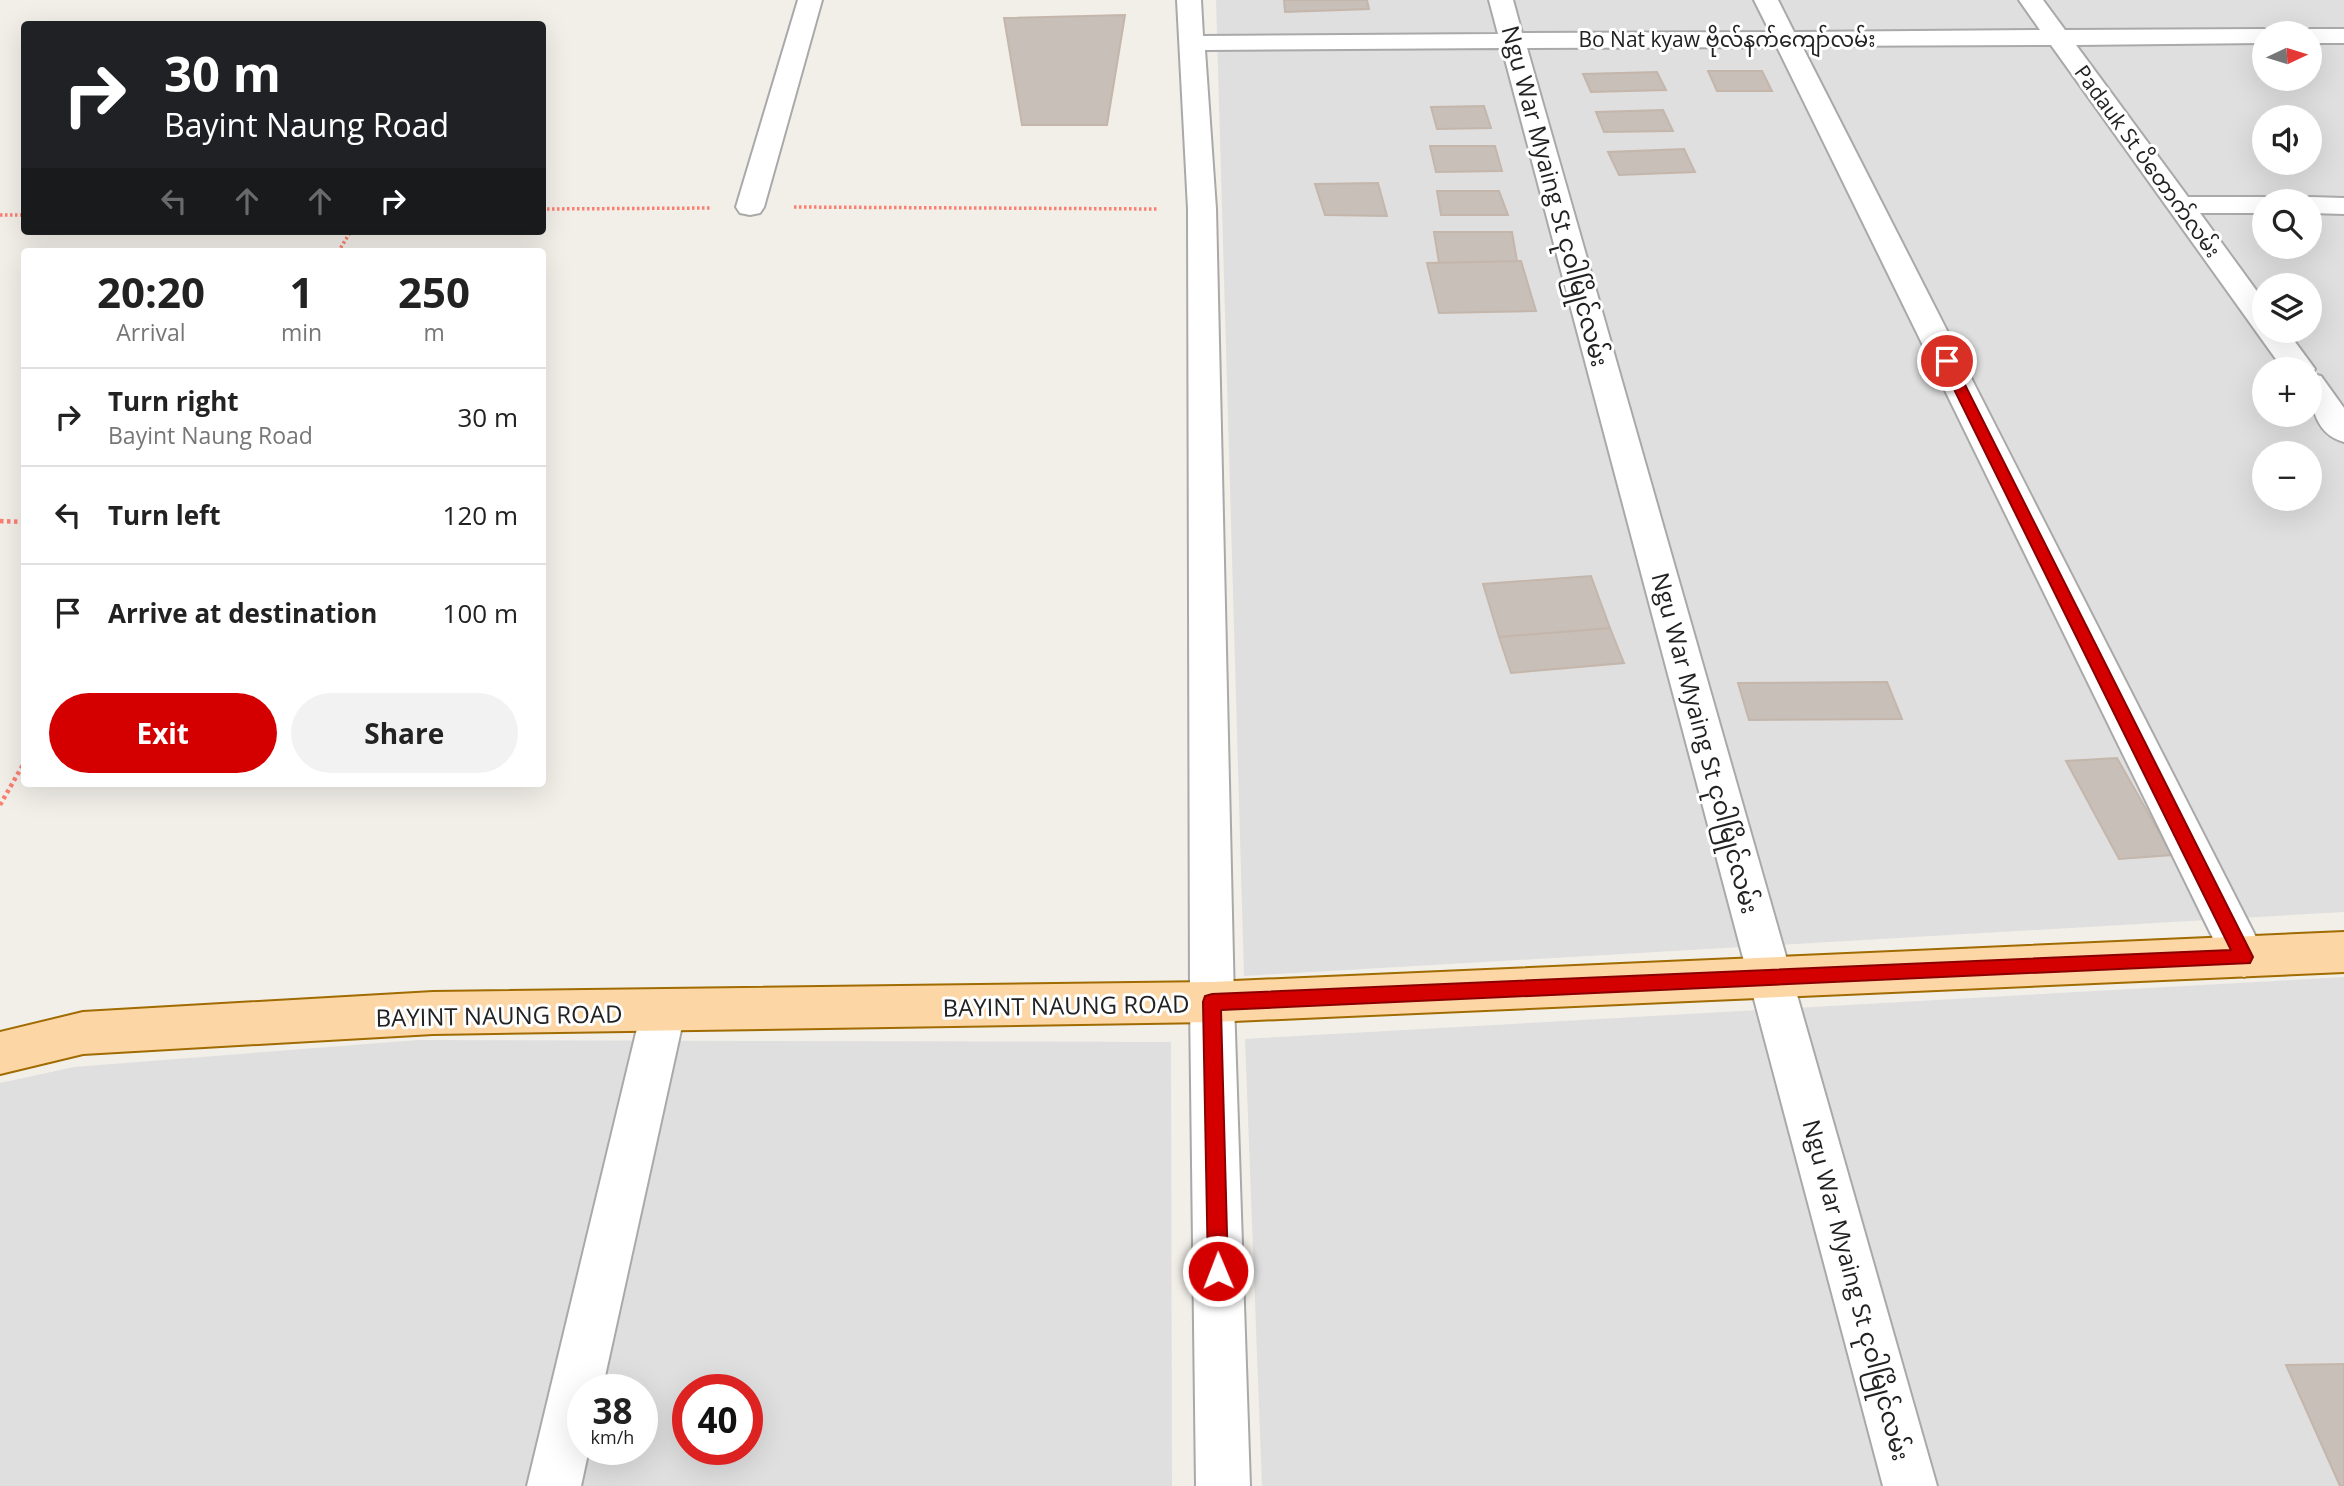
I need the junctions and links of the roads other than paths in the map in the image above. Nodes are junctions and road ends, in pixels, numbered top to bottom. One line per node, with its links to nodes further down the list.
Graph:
1 (810, 0): 17 (street)
2 (1189, 0): 12 (street)
3 (1502, 0): 11 (street, Ngu War Myaing St ငုဝါမြိုင်လမ်း)
4 (1766, 0): 10 (street)
5 (2031, 0): 9 (street, Padauk St ပိတောက်လမ်း)
6 (2252, 36): 9 (street, Bo Nat kyaw ဗိုလ်နက်ကျော်လမ်း)
7 (2322, 36): 8 (street)
8 (2344, 36)
9 (2058, 37): 10 (street, Bo Nat kyaw ဗိုလ်နက်ကျော်လမ်း); 13 (street, Padauk St ပိတောက်လမ်း)
10 (1786, 39): 11 (street, Bo Nat kyaw ဗိုလ်နက်ကျော်လမ်း); 22 (street)
11 (1513, 41): 12 (street, Bo Nat kyaw ဗိုလ်နက်ကျော်လမ်း); 23 (street, Ngu War Myaing St ငုဝါမြိုင်လမ်း)
12 (1189, 43): 24 (street)
13 (2180, 205): 14 (street); 18 (street, Padauk St ပိတောက်လမ်း)
14 (2252, 205)
15 (2322, 205): 16 (street)
16 (2344, 206)
17 (750, 207)
18 (2252, 305)
19 (2322, 399): 20 (street)
20 (2340, 421)
21 (2344, 952): 22 (main road, BAYINT NAUNG ROAD)
22 (2244, 957): 23 (main road, BAYINT NAUNG ROAD)
23 (1772, 980): 24 (main road, BAYINT NAUNG ROAD); 29 (street, Ngu War Myaing St ငုဝါမြိုင်လမ်း)
24 (1212, 1002): 25 (main road, BAYINT NAUNG ROAD); 28 (street)
25 (663, 1012): 26 (main road, BAYINT NAUNG ROAD); 27 (street)
26 (0, 1053)
27 (554, 1486)
28 (1223, 1486)
29 (1910, 1486)

